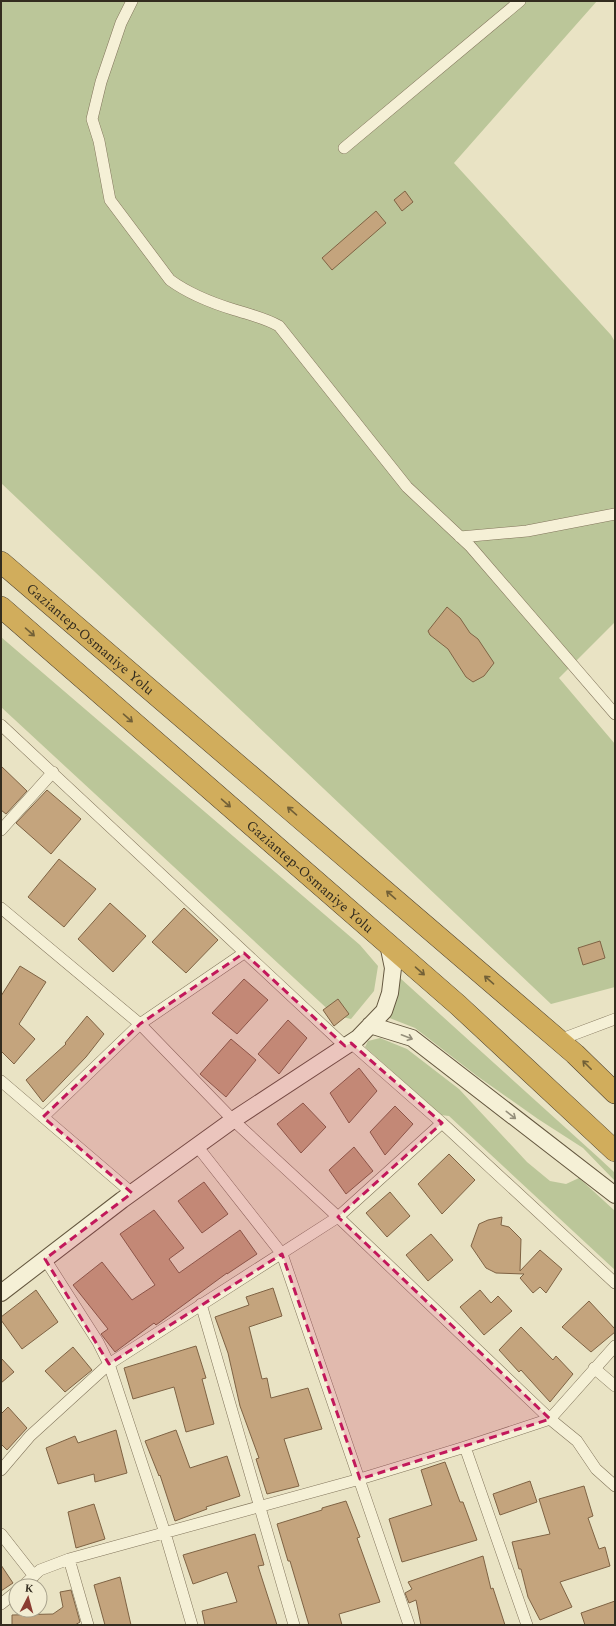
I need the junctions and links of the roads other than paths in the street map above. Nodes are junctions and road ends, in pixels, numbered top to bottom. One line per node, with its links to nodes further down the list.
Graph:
1 (132, 1): 5 (street)
2 (520, 1): 3 (street)
3 (344, 148)
4 (615, 514): 5 (street)
5 (460, 537): 8 (street)
6 (1, 562): 18 (highway, Gaziantep-Osmaniye Yolu, one-way to 6)
7 (1, 607): 13 (highway, Gaziantep-Osmaniye Yolu, one-way to 13)
8 (615, 714)
9 (1, 724): 10 (street)
10 (53, 772): 11 (street); 14 (street)
11 (1, 830)
12 (1, 908): 16 (street)
13 (388, 944): 17 (street); 26 (highway, Gaziantep-Osmaniye Yolu, one-way to 26)
14 (244, 953): 16 (street); 19 (street)
15 (615, 1019): 18 (street)
16 (140, 1024): 22 (street); 23 (street)
17 (370, 1025): 19 (street); 28 (street, one-way to 28)
18 (560, 1040): 21 (highway, Gaziantep-Osmaniye Yolu, one-way to 18)
19 (348, 1045): 23 (street); 24 (street)
20 (1, 1081): 22 (street)
21 (615, 1093)
22 (43, 1117): 27 (street)
23 (232, 1120): 25 (street); 29 (street)
24 (442, 1123): 29 (street); 32 (street)
25 (197, 1146): 27 (street); 30 (street)
26 (615, 1151)
27 (132, 1193): 31 (street)
28 (615, 1195)
29 (338, 1217): 30 (street); 39 (street)
30 (282, 1254): 34 (street); 43 (street)
31 (45, 1259): 33 (street); 36 (street)
32 (615, 1283)
33 (1, 1293)
34 (201, 1304): 36 (street); 45 (street)
35 (615, 1346): 37 (street)
36 (109, 1364): 41 (street); 46 (street)
37 (594, 1368): 38 (street); 39 (street)
38 (615, 1386)
39 (550, 1419): 40 (street); 42 (street)
40 (465, 1447): 43 (street); 55 (street)
41 (1, 1470)
42 (610, 1475): 44 (street)
43 (360, 1479): 45 (street); 54 (street)
44 (615, 1486)
45 (260, 1507): 46 (street); 53 (street)
46 (165, 1533): 48 (street); 52 (street)
47 (1, 1534): 49 (street)
48 (69, 1559): 49 (street); 51 (street)
49 (34, 1576): 50 (street)
50 (32, 1578)
51 (88, 1625)
52 (192, 1625)
53 (294, 1625)
54 (409, 1625)
55 (527, 1625)

